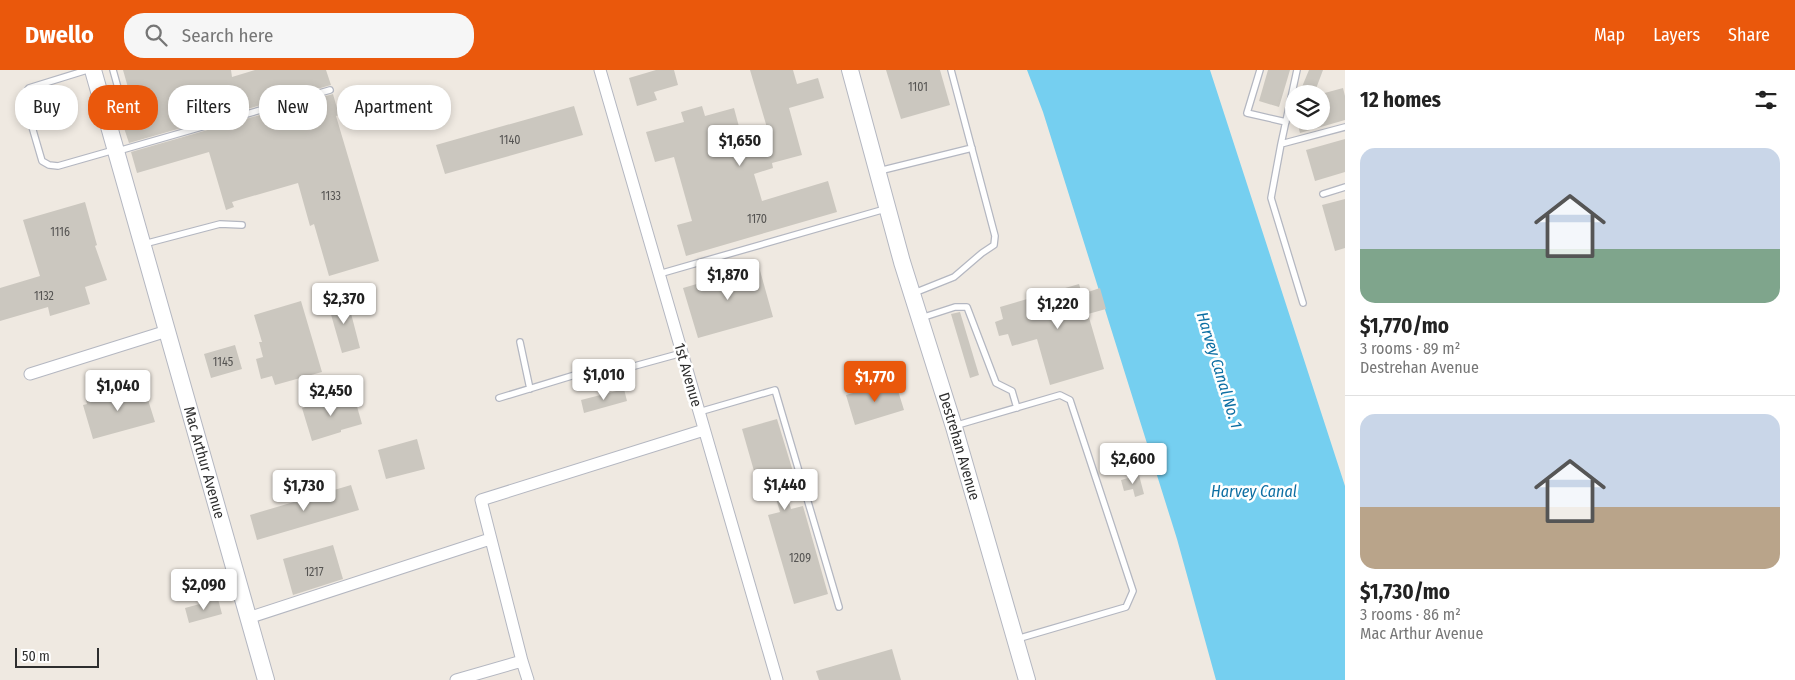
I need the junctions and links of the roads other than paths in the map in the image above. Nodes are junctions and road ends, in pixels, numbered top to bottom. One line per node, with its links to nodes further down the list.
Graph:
1 (87, 70): 19 (lane)
2 (93, 70): 9 (main road, Mac Arthur Avenue)
3 (113, 70): 10 (lane)
4 (600, 70): 26 (street, 1st Avenue)
5 (850, 70): 20 (main road, Destrehan Avenue)
6 (950, 70): 18 (lane)
7 (1260, 70): 13 (lane)
8 (1297, 70): 11 (lane)
9 (97, 85)
10 (117, 85)
11 (1294, 85)
12 (330, 90): 19 (lane)
13 (1285, 122)
14 (1345, 127): 17 (lane)
15 (1285, 128): 17 (lane)
16 (110, 130): 19 (main road, Mac Arthur Avenue)
17 (1282, 144): 28 (lane)
18 (972, 148): 20 (lane); 27 (lane)
19 (116, 150): 25 (main road, Mac Arthur Avenue)
20 (878, 172): 23 (main road, Destrehan Avenue)
21 (1345, 187): 22 (lane)
22 (1323, 194)
23 (888, 208): 26 (lane); 27 (main road, Destrehan Avenue)
24 (242, 225): 25 (lane)
25 (142, 244): 30 (main road, Mac Arthur Avenue)
26 (659, 274): 32 (street, 1st Avenue)
27 (912, 294): 29 (main road, Destrehan Avenue)
28 (1302, 303)
29 (920, 319): 36 (lane); 38 (main road, Destrehan Avenue)
30 (166, 331): 33 (street); 42 (main road, Mac Arthur Avenue)
31 (520, 342): 34 (lane)
32 (682, 353): 34 (lane); 37 (street, 1st Avenue)
33 (30, 374)
34 (530, 389): 35 (lane)
35 (499, 398)
36 (1017, 408): 38 (lane); 43 (lane)
37 (700, 412): 39 (street, 1st Avenue); 41 (lane)
38 (954, 427): 43 (main road, Destrehan Avenue)
39 (704, 430): 40 (street); 49 (street, 1st Avenue)
40 (490, 539): 42 (street); 44 (street)
41 (839, 607)
42 (248, 618): 46 (main road, Mac Arthur Avenue)
43 (1015, 640): 50 (main road, Destrehan Avenue)
44 (522, 661): 45 (street); 48 (street)
45 (471, 678): 47 (street)
46 (266, 680)
47 (456, 680)
48 (528, 680)
49 (777, 680)
50 (1027, 680)

